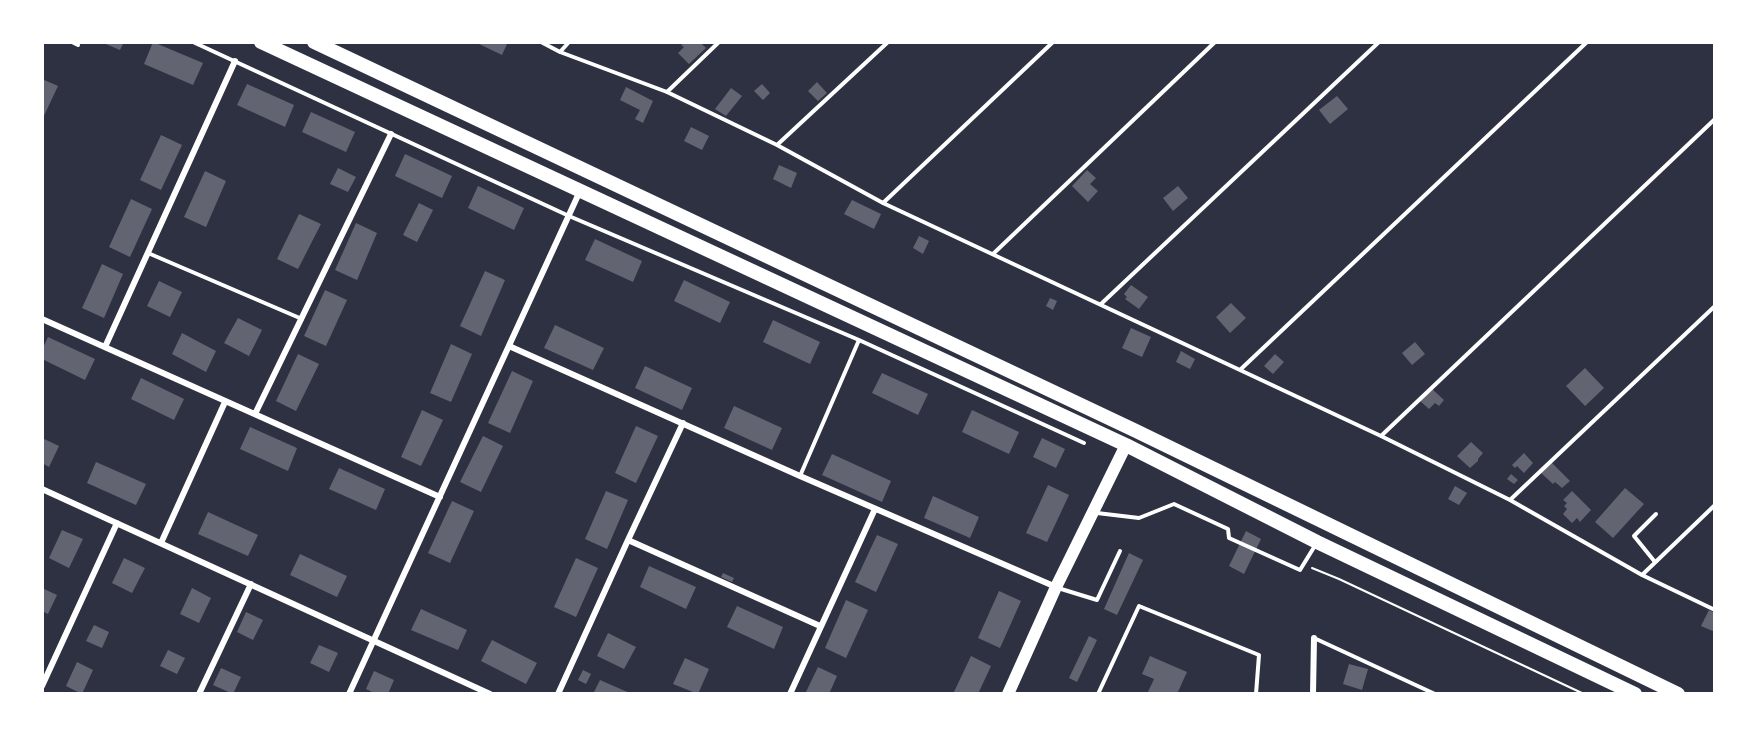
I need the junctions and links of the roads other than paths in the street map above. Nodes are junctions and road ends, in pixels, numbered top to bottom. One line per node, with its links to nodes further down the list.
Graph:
1 (72, 42): 14 (lane)
2 (193, 42): 16 (lane)
3 (261, 42): 22 (main road)
4 (314, 42): 17 (main road)
5 (328, 42): 17 (main road)
6 (542, 42): 15 (lane)
7 (569, 42): 15 (lane)
8 (719, 42): 18 (lane)
9 (888, 42): 21 (lane)
10 (1053, 42): 23 (lane)
11 (1215, 42): 26 (lane)
12 (1379, 42): 27 (lane)
13 (1587, 42): 34 (lane)
14 (78, 45)
15 (560, 52): 18 (lane)
16 (235, 62): 20 (lane); 25 (street)
17 (356, 62): 38 (main road)
18 (667, 92): 21 (lane)
19 (1715, 119): 39 (lane)
20 (391, 134): 24 (lane); 30 (street)
21 (777, 145): 23 (lane)
22 (580, 191): 24 (street); 41 (main road)
23 (883, 203): 26 (lane)
24 (569, 216): 31 (lane); 32 (street)
25 (148, 253): 30 (lane); 33 (street)
26 (993, 254): 27 (lane)
27 (1101, 304): 34 (lane)
28 (1715, 306): 45 (lane)
29 (42, 319): 33 (street)
30 (302, 319): 36 (street)
31 (859, 340): 40 (lane); 42 (lane)
32 (509, 346): 37 (street); 44 (street)
33 (105, 347): 35 (street)
34 (1241, 369): 39 (lane)
35 (225, 402): 36 (street); 53 (street)
36 (255, 414): 44 (street)
37 (683, 423): 42 (street); 51 (street)
38 (1134, 430): 41 (main road); 75 (main road)
39 (1381, 436): 45 (lane)
40 (1084, 443)
41 (1126, 445): 48 (main road); 52 (main road)
42 (800, 476): 47 (street)
43 (42, 489): 50 (street)
44 (440, 497): 62 (street)
45 (1510, 500): 56 (lane)
46 (1715, 505): 55 (lane)
47 (875, 509): 58 (street); 60 (street)
48 (1093, 512): 52 (lane); 58 (main road)
49 (1656, 514): 55 (lane)
50 (117, 523): 53 (street); 63 (street)
51 (628, 540): 60 (street); 67 (street)
52 (1317, 542): 74 (main road)
53 (161, 543): 57 (street)
54 (1120, 551): 58 (lane)
55 (1655, 562): 56 (lane)
56 (1642, 575): 59 (lane)
57 (251, 584): 62 (street); 64 (street)
58 (1056, 587): 69 (main road)
59 (1715, 610)
60 (820, 626): 68 (street)
61 (1314, 638): 72 (street); 73 (lane)
62 (374, 640): 65 (street); 66 (street)
63 (42, 686)
64 (199, 694)
65 (349, 694)
66 (490, 694)
67 (558, 694)
68 (790, 694)
69 (1008, 694)
70 (1098, 694): 71 (lane)
71 (1256, 694)
72 (1313, 694)
73 (1435, 694)
74 (1635, 694)
75 (1678, 694)

